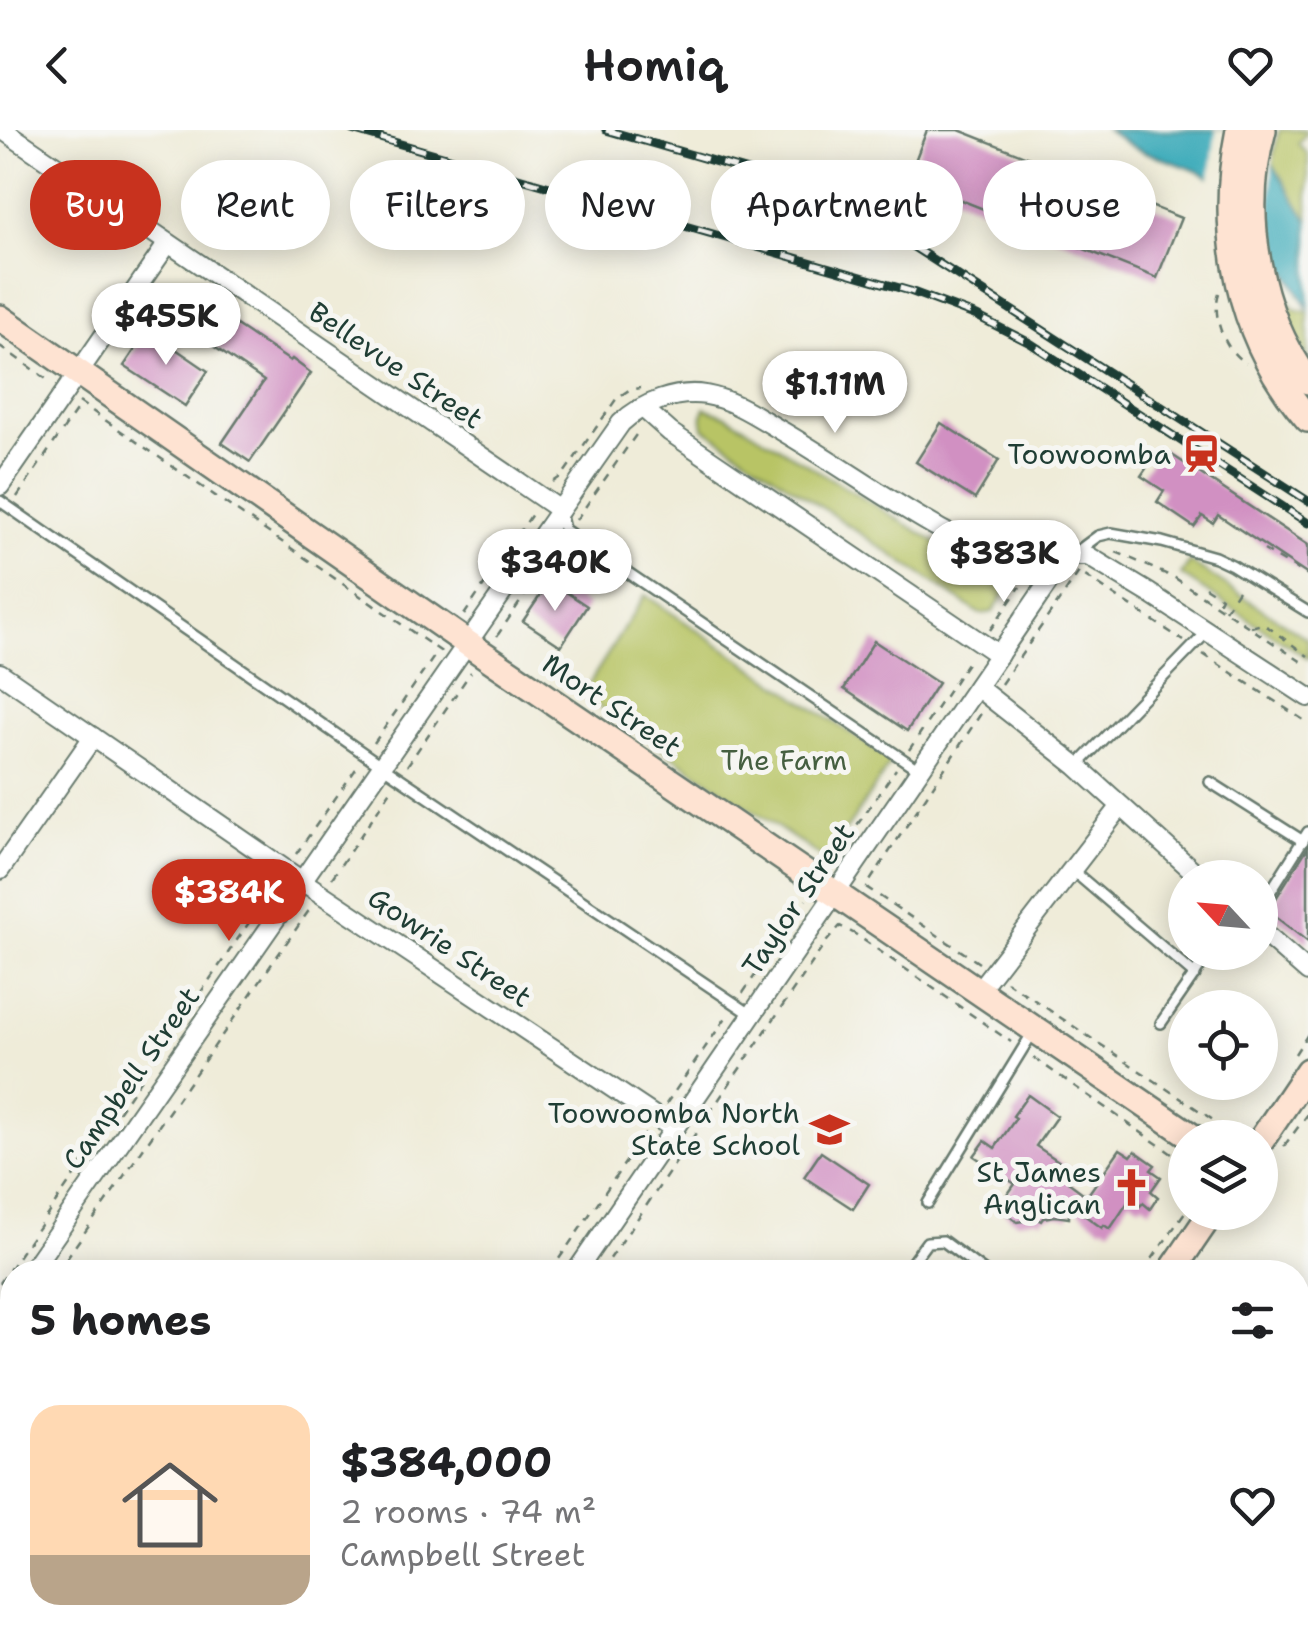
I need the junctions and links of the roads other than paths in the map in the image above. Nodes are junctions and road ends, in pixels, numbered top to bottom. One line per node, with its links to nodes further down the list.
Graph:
1 (3, 130): 4 (street, Bellevue Street)
2 (1239, 130): 9 (street)
3 (1263, 130): 6 (street)
4 (168, 243): 7 (street); 12 (street, Bellevue Street)
5 (0, 318): 7 (street, Mort Street)
6 (1308, 382)
7 (72, 383): 10 (street); 17 (street, Mort Street)
8 (643, 408): 12 (street, Campbell Street); 14 (street); 18 (street)
9 (1308, 419)
10 (0, 486)
11 (4, 505): 23 (lane)
12 (560, 510): 17 (street, Campbell Street); 25 (lane)
13 (1073, 565): 14 (street, Taylor Street); 15 (lane); 16 (street)
14 (1054, 575): 18 (street, Taylor Street)
15 (1308, 612)
16 (1208, 632): 21 (street); 24 (lane)
17 (454, 651): 23 (street, Campbell Street); 34 (street, Mort Street)
18 (999, 654): 20 (street, Taylor Street)
19 (0, 673): 22 (street, Gowrie Street)
20 (984, 692): 24 (street); 25 (street, Taylor Street)
21 (1308, 697)
22 (92, 736): 30 (street); 33 (street, Gowrie Street)
23 (382, 766): 33 (street, Campbell Street); 40 (lane)
24 (1076, 766): 27 (street)
25 (919, 770): 34 (street, Taylor Street)
26 (1210, 782): 28 (lane)
27 (1121, 806): 29 (street); 31 (street)
28 (1305, 836): 32 (lane)
29 (1182, 860)
30 (0, 870)
31 (1072, 870): 38 (lane); 39 (street)
32 (1278, 879)
33 (302, 881): 46 (street, Gowrie Street); 49 (street, Campbell Street)
34 (836, 893): 39 (street, Mort Street); 40 (street, Taylor Street)
35 (1278, 946): 37 (street)
36 (1197, 970): 38 (lane)
37 (1308, 972)
38 (1194, 975): 41 (lane)
39 (986, 981): 42 (street, Mort Street)
40 (752, 1015): 46 (street, Taylor Street)
41 (1161, 1023)
42 (1028, 1039): 45 (street, Mort Street); 47 (lane)
43 (1308, 1071): 44 (street)
44 (1263, 1120)
45 (1168, 1122)
46 (674, 1130): 50 (street, Taylor Street)
47 (928, 1204)
48 (1199, 1230): 53 (street)
49 (38, 1260)
50 (584, 1260)
51 (913, 1260): 52 (lane)
52 (969, 1260)
53 (1178, 1260)

